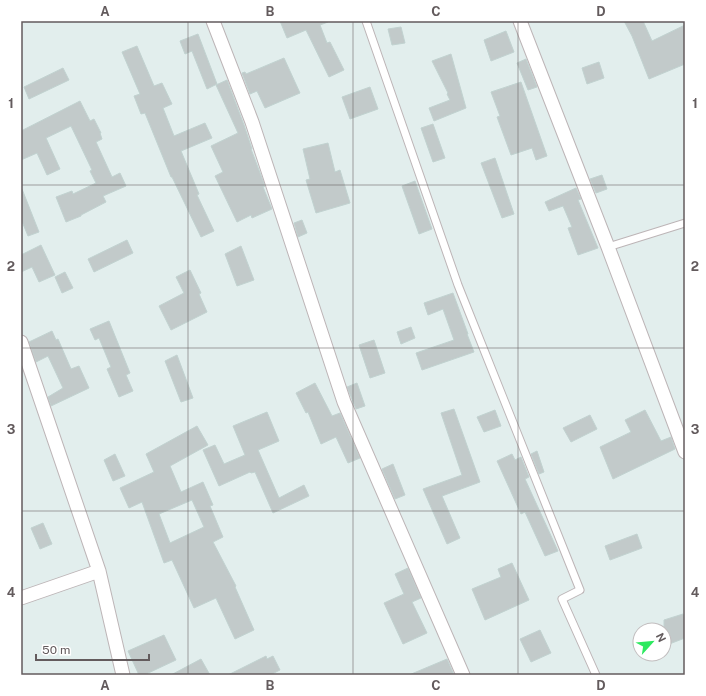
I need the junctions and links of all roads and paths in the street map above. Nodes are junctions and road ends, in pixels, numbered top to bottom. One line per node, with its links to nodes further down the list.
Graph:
1 (213, 21): 11 (street)
2 (366, 21): 12 (lane)
3 (520, 21): 5 (street)
4 (685, 223): 5 (lane)
5 (608, 247): 7 (street)
6 (21, 342): 8 (street)
7 (685, 452)
8 (99, 571): 9 (street); 10 (street)
9 (21, 598)
10 (123, 675)
11 (463, 675)
12 (596, 675)

